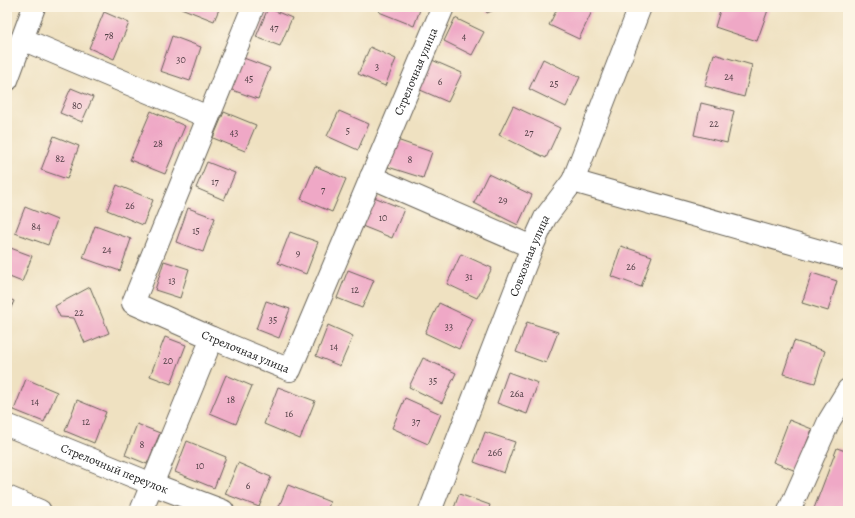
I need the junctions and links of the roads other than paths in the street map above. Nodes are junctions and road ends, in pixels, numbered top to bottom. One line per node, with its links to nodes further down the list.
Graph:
1 (34, 7): 5 (street)
2 (253, 7): 7 (street, Стрелочная улица)
3 (443, 7): 8 (street, Стрелочная улица)
4 (640, 7): 9 (street, Совхозная улица)
5 (22, 39): 6 (street); 7 (street)
6 (7, 80)
7 (208, 117): 12 (street, Стрелочная улица)
8 (372, 177): 10 (street); 12 (street, Стрелочная улица)
9 (573, 181): 10 (street, Совхозная улица); 11 (street)
10 (532, 246): 20 (street, Совхозная улица)
11 (848, 259)
12 (212, 338): 15 (street)
13 (848, 390): 21 (street)
14 (7, 425): 15 (street, Стрелочный переулок)
15 (152, 484): 18 (street); 19 (street, Стрелочный переулок)
16 (7, 497): 17 (street)
17 (40, 511)
18 (141, 511)
19 (222, 511)
20 (430, 511)
21 (789, 511)

